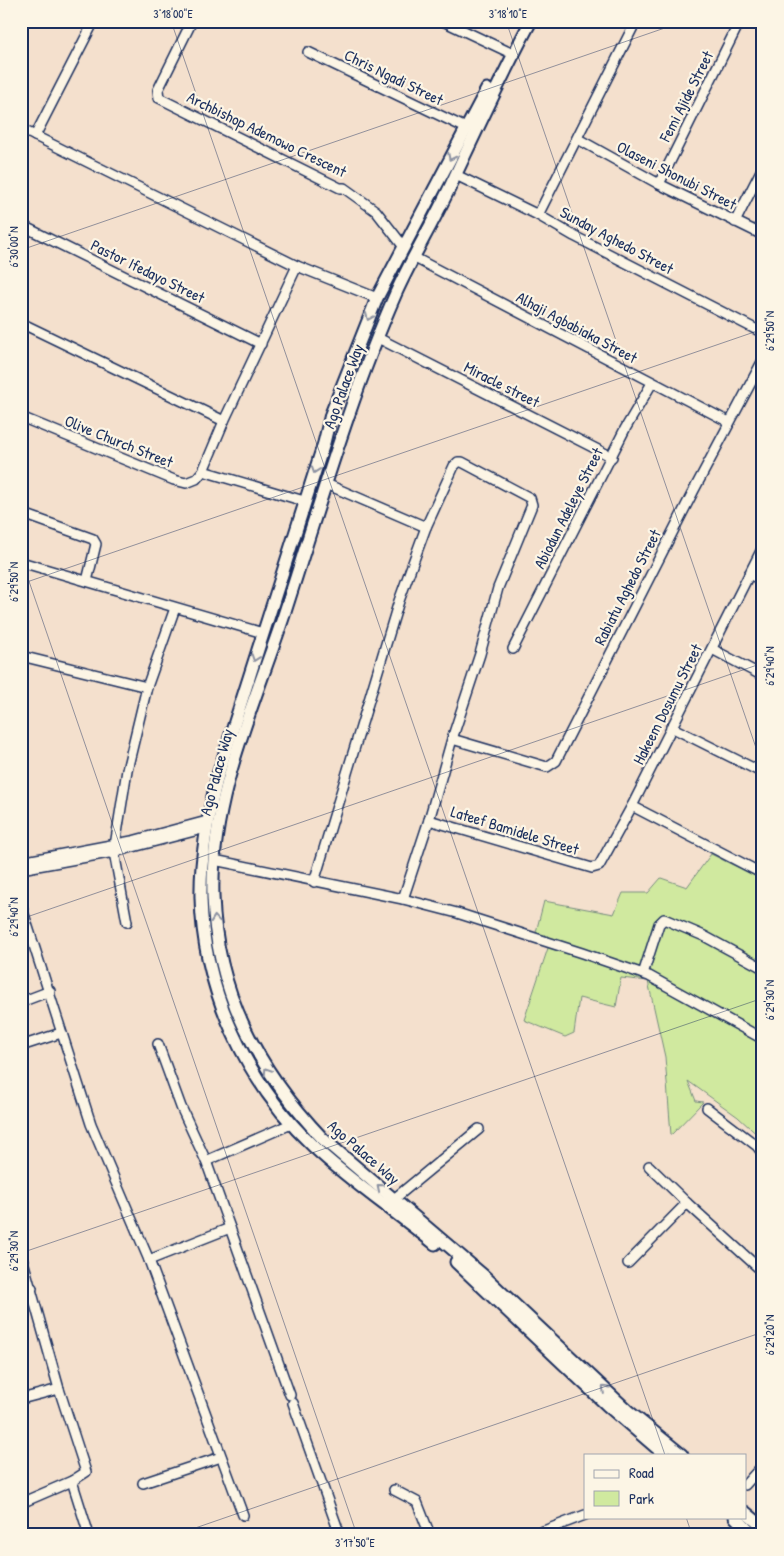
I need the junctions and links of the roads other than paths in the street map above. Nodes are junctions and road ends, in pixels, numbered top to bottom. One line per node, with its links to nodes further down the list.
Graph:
1 (94, 21): 12 (street)
2 (192, 21): 21 (street, Archbishop Ademowo Crescent)
3 (443, 21): 9 (street)
4 (523, 21): 9 (main road, Ago Palace Way)
5 (531, 21): 9 (main road, Ago Palace Way)
6 (636, 21): 13 (street)
7 (740, 21): 16 (street, Femi Ajide Street)
8 (308, 52): 10 (street, Chris Ngadi Street)
9 (510, 53): 10 (main road, Ago Palace Way); 15 (main road, Ago Palace Way)
10 (466, 128): 21 (main road, Ago Palace Way, one-way to 21)
11 (21, 129): 12 (street)
12 (35, 136): 23 (street)
13 (578, 139): 16 (street, Olaseni Shonubi Street); 17 (street)
14 (763, 167): 18 (street)
15 (456, 175): 17 (street, Sunday Aghedo Street); 22 (main road, Ago Palace Way)
16 (659, 184): 18 (street, Olaseni Shonubi Street)
17 (538, 215): 26 (street, Sunday Aghedo Street)
18 (735, 222): 20 (street, Olaseni Shonubi Street)
19 (21, 225): 28 (street, Pastor Ifedayo Street)
20 (763, 235)
21 (404, 247): 24 (main road, Ago Palace Way)
22 (413, 257): 27 (main road, Ago Palace Way); 30 (street, Alhaji Agbabiaka Street)
23 (297, 266): 24 (street); 28 (street)
24 (377, 298): 31 (main road, Ago Palace Way, one-way to 31)
25 (21, 323): 36 (street)
26 (763, 333)
27 (378, 338): 32 (main road, Ago Palace Way); 38 (street, Miracle street)
28 (261, 344): 36 (street)
29 (763, 360): 37 (street, Rabiatu Aghedo Street)
30 (652, 383): 37 (street, Alhaji Agbabiaka Street); 38 (street, Abiodun Adeleye Street)
31 (339, 393): 32 (main road); 33 (main road, Ago Palace Way)
32 (353, 404): 35 (main road, Ago Palace Way)
33 (333, 408): 35 (main road); 41 (main road, Ago Palace Way, one-way to 41)
34 (21, 417): 39 (street, Olive Church Street)
35 (348, 418): 40 (main road, Ago Palace Way)
36 (224, 421): 39 (street)
37 (729, 422): 57 (street, Rabiatu Aghedo Street)
38 (612, 457): 51 (street, Abiodun Adeleye Street)
39 (203, 471): 41 (street)
40 (326, 484): 43 (street); 63 (main road, Ago Palace Way)
41 (304, 501): 50 (main road, Ago Palace Way)
42 (21, 513): 47 (street)
43 (426, 527): 57 (street); 68 (street)
44 (763, 548): 46 (street, Hakeem Dosumu Street)
45 (21, 562): 47 (street)
46 (749, 574): 48 (street); 52 (street, Hakeem Dosumu Street)
47 (87, 581): 49 (street)
48 (763, 581)
49 (175, 608): 50 (street); 55 (street)
50 (263, 633): 61 (main road, Ago Palace Way, one-way to 61)
51 (513, 649)
52 (712, 649): 54 (street); 56 (street, Hakeem Dosumu Street)
53 (21, 656): 55 (street)
54 (763, 676)
55 (147, 687): 62 (street)
56 (671, 727): 58 (street); 59 (street, Hakeem Dosumu Street)
57 (452, 739): 60 (street)
58 (763, 773)
59 (632, 806): 65 (street, Hakeem Dosumu Street); 67 (street)
60 (429, 820): 65 (street, Lateef Bamidele Street); 69 (street)
61 (206, 825): 62 (street); 81 (main road, Ago Palace Way)
62 (114, 848): 64 (street); 66 (street); 71 (street)
63 (214, 860): 68 (street); 86 (main road, Ago Palace Way, one-way to 63)
64 (21, 862)
65 (592, 868)
66 (21, 869)
67 (763, 874)
68 (314, 882): 69 (street)
69 (403, 899): 73 (street)
70 (21, 905): 74 (street)
71 (127, 922)
72 (763, 968): 73 (street)
73 (643, 974): 77 (street)
74 (50, 991): 75 (street); 76 (street)
75 (21, 1002)
76 (61, 1033): 79 (street); 90 (street)
77 (763, 1040)
78 (158, 1044): 84 (street)
79 (21, 1046)
80 (707, 1108): 83 (street)
81 (291, 1124): 84 (street); 97 (main road, Ago Palace Way)
82 (479, 1129): 86 (street)
83 (763, 1154)
84 (206, 1161): 88 (street)
85 (649, 1166): 87 (street)
86 (394, 1199): 98 (main road, Ago Palace Way, one-way to 86)
87 (687, 1203): 91 (street); 92 (street)
88 (230, 1228): 90 (street); 112 (street)
89 (21, 1254): 93 (street)
90 (149, 1260): 99 (street)
91 (628, 1264)
92 (763, 1272)
93 (32, 1288): 94 (street); 95 (street)
94 (21, 1290)
95 (59, 1388): 96 (street); 101 (street)
96 (21, 1400)
97 (664, 1454)
98 (681, 1454)
99 (221, 1458): 102 (street); 107 (street)
100 (763, 1465): 103 (street)
101 (72, 1481): 105 (street); 111 (street)
102 (143, 1484)
103 (746, 1484)
104 (394, 1490): 113 (street)
105 (21, 1503)
106 (746, 1513): 110 (main road)
107 (243, 1515)
108 (584, 1515): 114 (street)
109 (736, 1518): 115 (main road)
110 (763, 1527)
111 (89, 1535)
112 (340, 1535)
113 (430, 1535)
114 (533, 1535)
115 (753, 1535)

